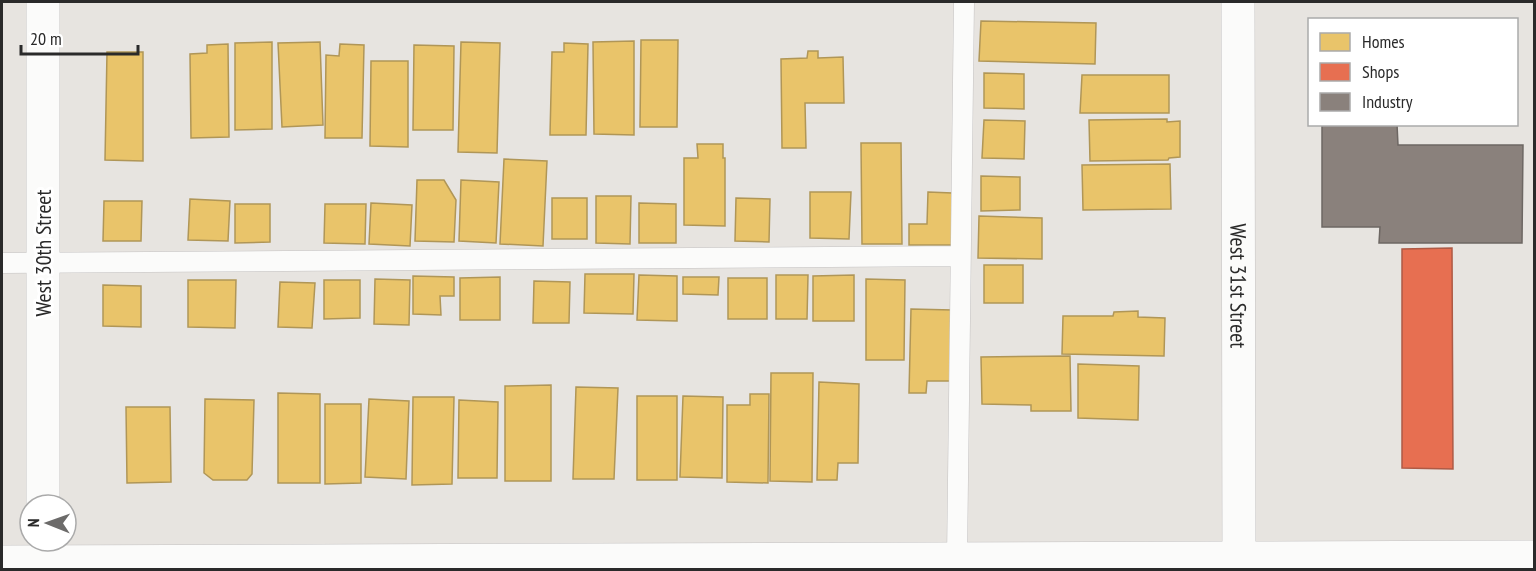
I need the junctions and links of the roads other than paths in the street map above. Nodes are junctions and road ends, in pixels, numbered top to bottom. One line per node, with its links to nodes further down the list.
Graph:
1 (43, 2): 6 (street, West 30th Street)
2 (964, 2): 4 (lane)
3 (1238, 2): 14 (street, West 31st Street)
4 (960, 256): 6 (lane); 11 (lane)
5 (2, 263): 6 (lane)
6 (43, 263): 7 (street, West 30th Street)
7 (43, 493)
8 (43, 557): 10 (street); 11 (street)
9 (1534, 557): 12 (street)
10 (2, 562)
11 (946, 563): 13 (street)
12 (1453, 563): 14 (street)
13 (1005, 564): 14 (street)
14 (1239, 564)

